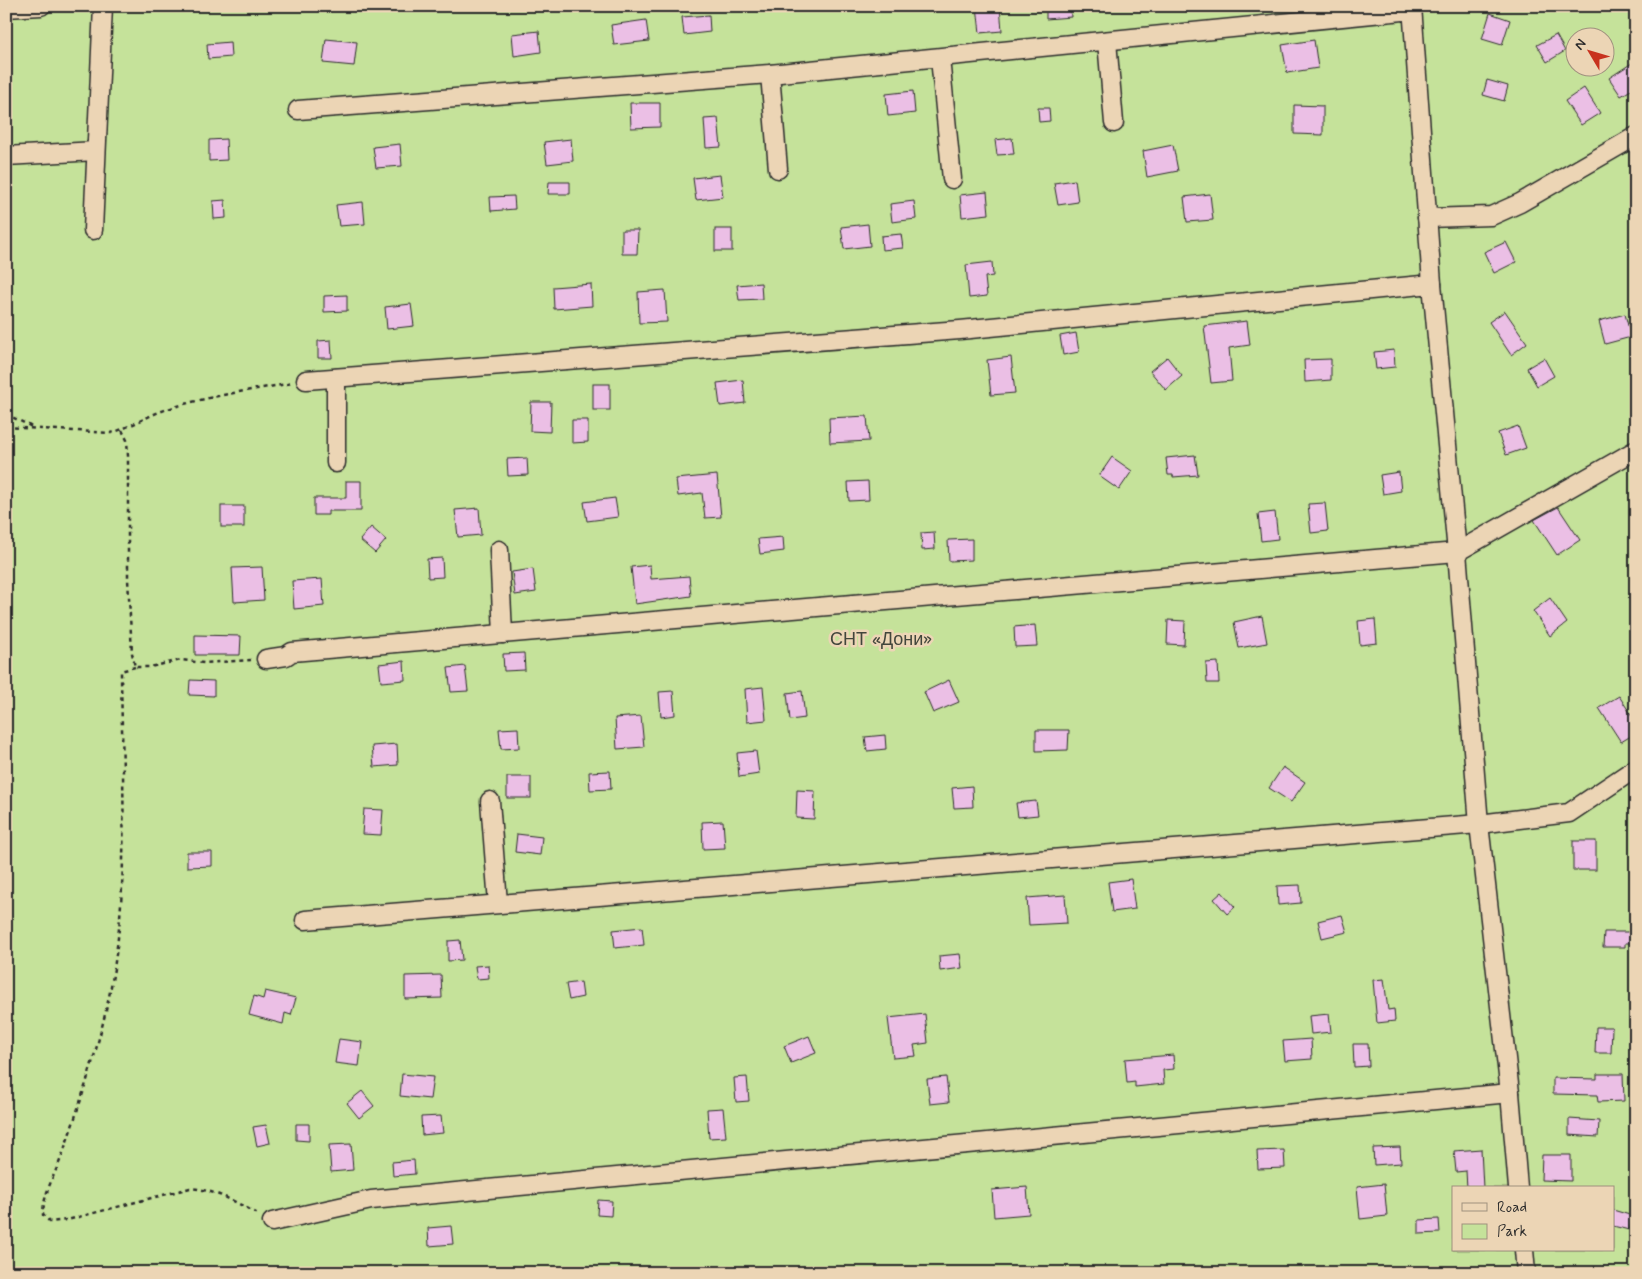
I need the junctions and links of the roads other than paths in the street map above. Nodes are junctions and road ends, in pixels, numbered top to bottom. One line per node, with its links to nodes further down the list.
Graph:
1 (41, 6): 3 (street)
2 (103, 6): 11 (street)
3 (6, 8)
4 (1413, 8): 5 (street); 15 (street)
5 (1107, 41): 6 (street); 9 (street)
6 (940, 58): 7 (street); 14 (street)
7 (770, 74): 8 (street); 13 (street)
8 (298, 110)
9 (1114, 123)
10 (1636, 136): 15 (street)
11 (96, 151): 12 (street); 16 (street)
12 (6, 156)
13 (778, 169)
14 (952, 180)
15 (1427, 218): 17 (street)
16 (93, 230)
17 (1432, 284): 18 (street); 23 (street)
18 (336, 378): 19 (street); 21 (street)
19 (306, 380)
20 (1636, 450): 23 (street)
21 (336, 463)
22 (498, 550): 24 (street)
23 (1457, 552): 24 (street); 28 (street)
24 (502, 634): 25 (street)
25 (266, 659)
26 (1636, 768): 28 (street)
27 (490, 801): 29 (street)
28 (1479, 824): 29 (street); 31 (street)
29 (498, 903): 30 (street)
30 (305, 920)
31 (1510, 1093): 32 (street); 33 (street)
32 (1518, 1186)
33 (272, 1222)
34 (1524, 1252): 35 (street)
35 (1526, 1273)

